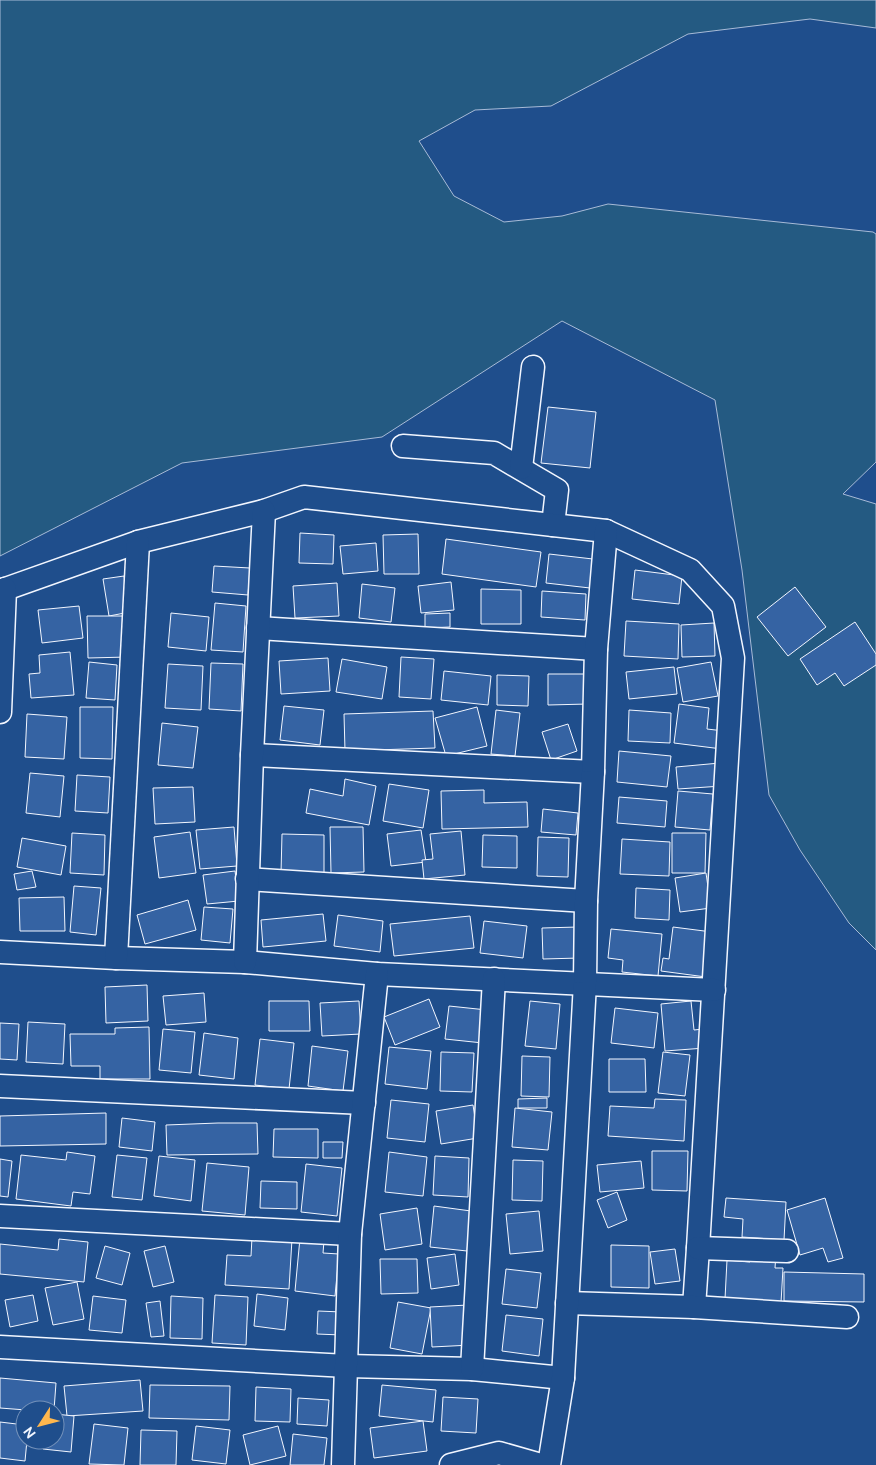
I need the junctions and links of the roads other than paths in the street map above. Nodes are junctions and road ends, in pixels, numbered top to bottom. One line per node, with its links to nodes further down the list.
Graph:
1 (533, 367): 3 (street)
2 (403, 446): 3 (street)
3 (521, 468): 5 (street)
4 (264, 511): 5 (street); 7 (street); 9 (street)
5 (553, 525): 6 (street)
6 (606, 531): 10 (street); 22 (street)
7 (138, 542): 8 (street); 17 (street)
8 (3, 590): 11 (street)
9 (258, 628): 10 (street); 12 (street)
10 (596, 649): 13 (street)
11 (0, 712)
12 (252, 755): 13 (street); 14 (street)
13 (593, 772): 15 (street)
14 (247, 880): 15 (street); 18 (street)
15 (586, 901): 21 (street)
16 (0, 952): 17 (street)
17 (116, 958): 18 (street)
18 (245, 962): 19 (street)
19 (377, 974): 20 (street); 24 (street)
20 (494, 979): 21 (street); 34 (street)
21 (585, 983): 22 (street); 29 (street)
22 (714, 990): 27 (street)
23 (0, 1086): 24 (street)
24 (364, 1103): 26 (street)
25 (0, 1216): 26 (street)
26 (350, 1234): 33 (street)
27 (698, 1248): 28 (street); 30 (street)
28 (787, 1251)
29 (567, 1303): 30 (street); 35 (street)
30 (694, 1306): 31 (street)
31 (847, 1317)
32 (0, 1347): 33 (street)
33 (347, 1366): 34 (street); 36 (street)
34 (472, 1369): 35 (street)
35 (563, 1378): 39 (street)
36 (343, 1465)
37 (451, 1465): 38 (street)
38 (541, 1465)
39 (549, 1465)

